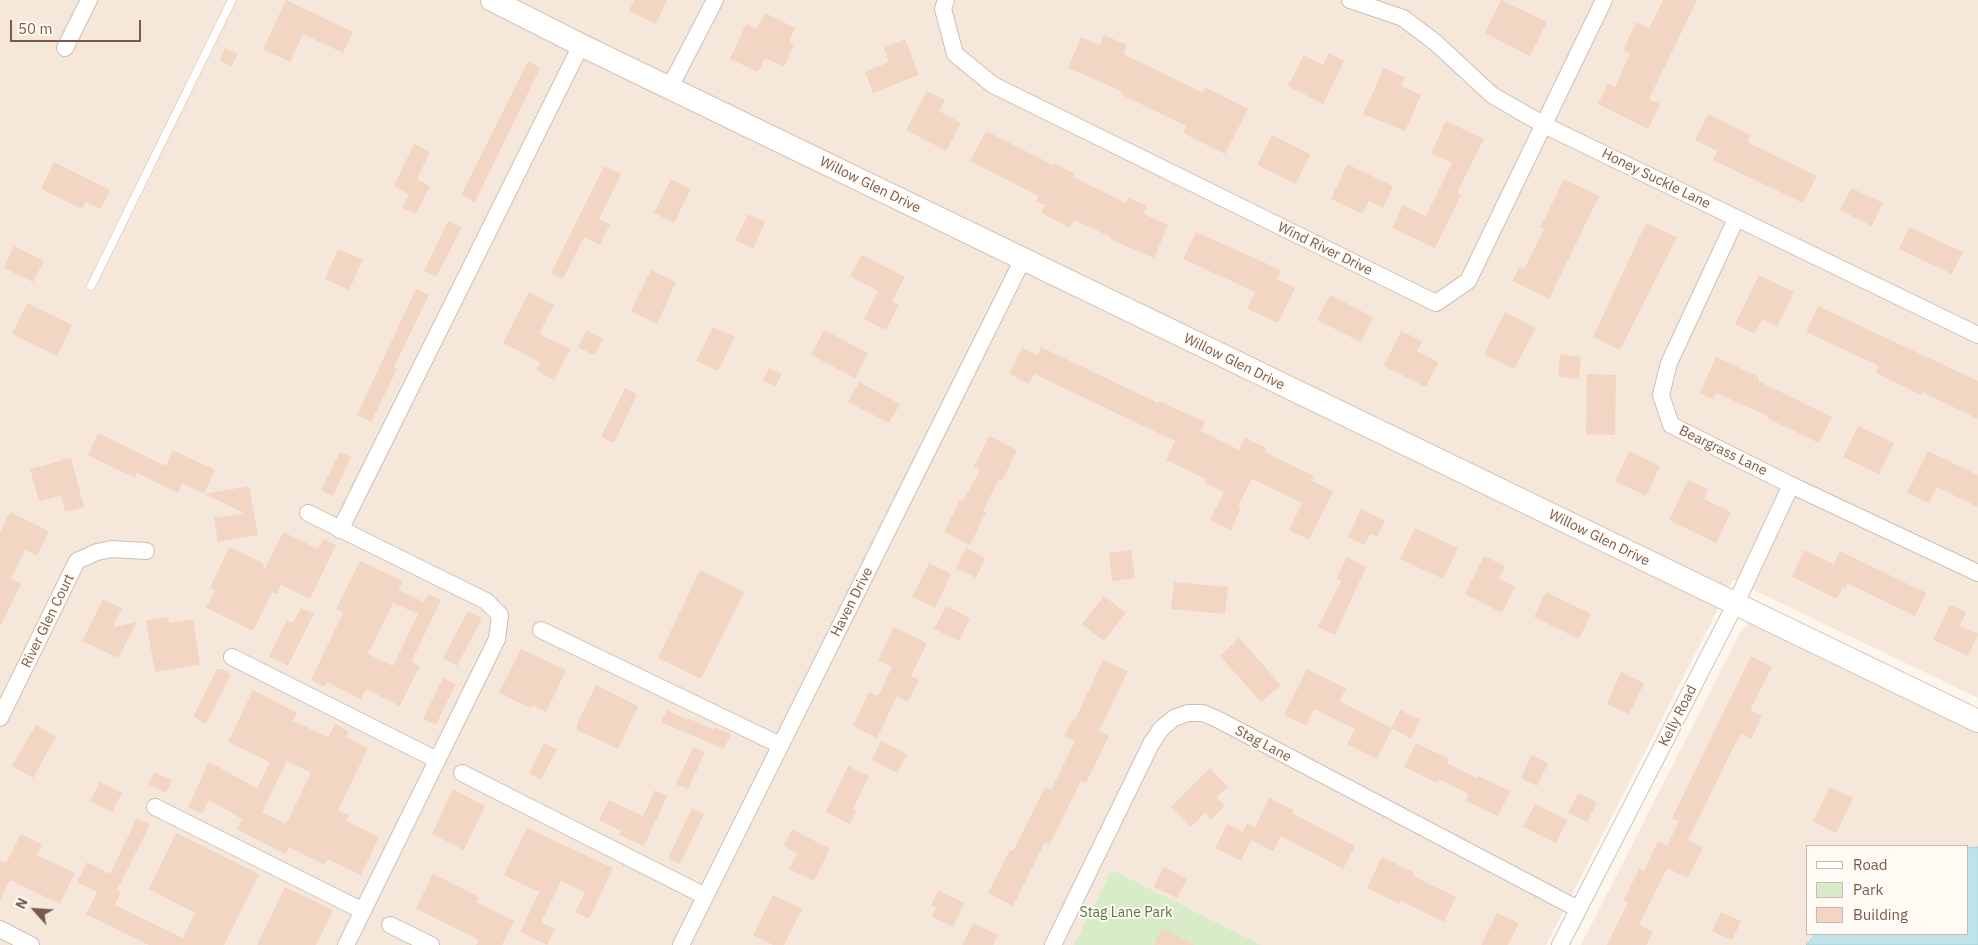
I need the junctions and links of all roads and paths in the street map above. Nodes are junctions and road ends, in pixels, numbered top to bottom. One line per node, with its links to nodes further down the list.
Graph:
1 (89, 0): 9 (street)
2 (232, 0): 14 (lane)
3 (492, 0): 8 (main road, Willow Glen Drive)
4 (715, 0): 10 (street)
5 (946, 0): 11 (street, Wind River Drive)
6 (1350, 0): 11 (street, Honey Suckle Lane)
7 (1604, 0): 11 (street, Wind River Drive)
8 (581, 45): 10 (main road, Willow Glen Drive); 18 (street)
9 (65, 48)
10 (670, 87): 13 (main road, Willow Glen Drive)
11 (1544, 125): 12 (street, Honey Suckle Lane)
12 (1736, 219): 15 (street, Honey Suckle Lane); 16 (street, Beargrass Lane)
13 (1023, 259): 21 (main road, Willow Glen Drive); 26 (street, Haven Drive)
14 (91, 286)
15 (1978, 335)
16 (1791, 485): 20 (street, Beargrass Lane); 21 (street, Kelly Road)
17 (308, 513): 18 (street)
18 (340, 530): 27 (street)
19 (146, 551): 24 (street, River Glen Court)
20 (1978, 573)
21 (1736, 603): 25 (main road, Willow Glen Drive); 31 (street, Kelly Road)
22 (541, 630): 26 (street)
23 (232, 657): 27 (street)
24 (0, 718)
25 (1978, 721)
26 (780, 745): 30 (street, Haven Drive)
27 (436, 760): 32 (street)
28 (462, 773): 30 (street)
29 (155, 807): 32 (street)
30 (705, 896): 38 (street, Haven Drive)
31 (1578, 909): 39 (street, Stag Lane); 40 (street, Kelly Road)
32 (363, 911): 36 (street)
33 (390, 924): 37 (street)
34 (0, 929): 35 (street)
35 (32, 945)
36 (346, 945)
37 (431, 945)
38 (681, 945)
39 (1053, 945)
40 (1560, 945)

